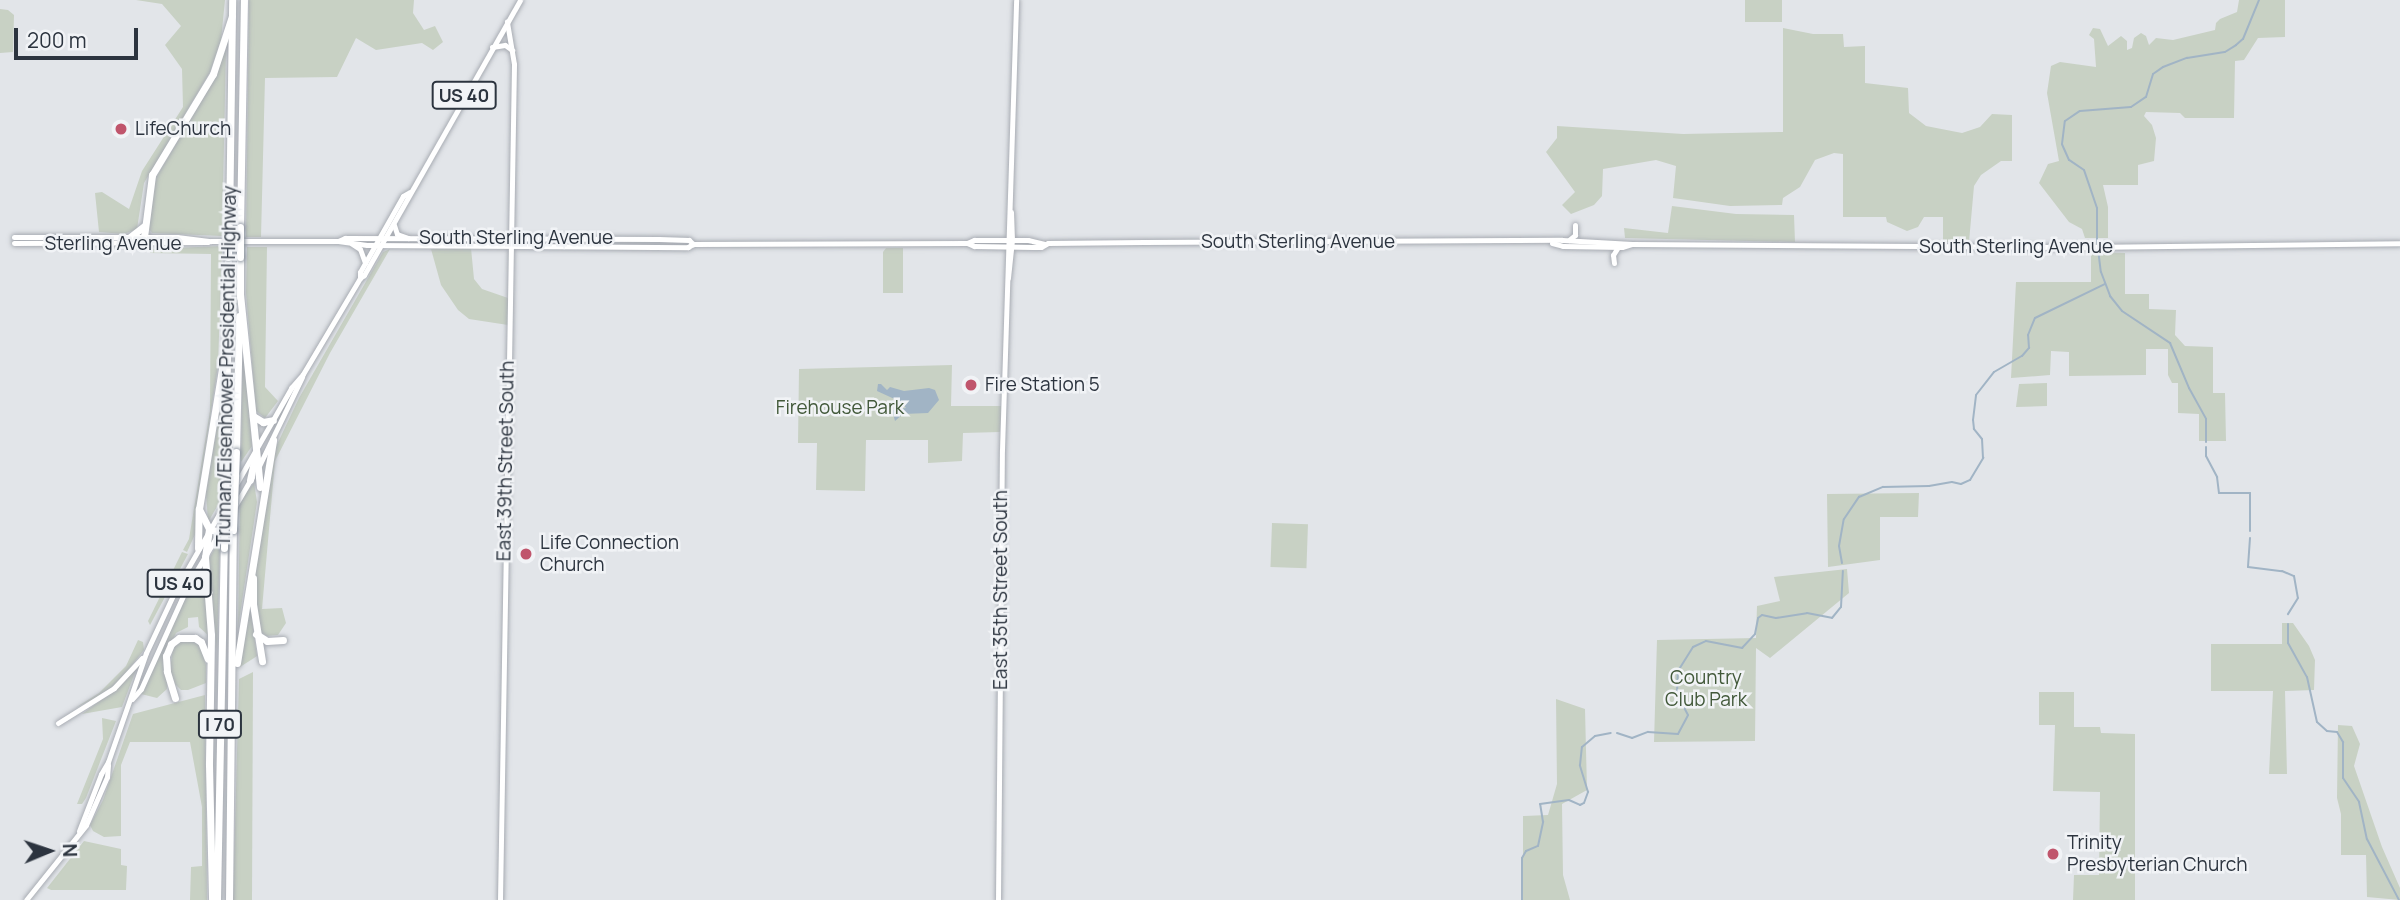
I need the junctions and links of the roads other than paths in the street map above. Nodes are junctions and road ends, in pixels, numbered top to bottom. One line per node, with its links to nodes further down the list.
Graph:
1 (232, 0): 5 (highway, Truman/Eisenhower Presidential Highway / I 70)
2 (244, 0): 31 (highway, Truman/Eisenhower Presidential Highway / I 70, bridge)
3 (520, 0): 6 (main road, US 40)
4 (1016, 0): 23 (main road, East 35th Street South)
5 (232, 16): 11 (highway); 32 (highway, Truman/Eisenhower Presidential Highway / I 70, bridge)
6 (507, 22): 7 (main road, US 40); 8 (main road, East 39th Street South)
7 (492, 47): 8 (main road); 9 (main road, US 40)
8 (512, 50): 21 (main road, East 39th Street South)
9 (410, 192): 10 (main road, US 40); 20 (main road, US 40)
10 (393, 224): 15 (main road); 20 (main road, US 40)
11 (144, 225): 13 (highway); 14 (highway)
12 (1575, 225): 16 (main road)
13 (130, 237): 14 (main road, Sterling Avenue); 19 (main road, Sterling Avenue)
14 (144, 237): 19 (main road, Sterling Avenue)
15 (408, 238): 20 (main road, South Sterling Avenue); 21 (main road, South Sterling Avenue)
16 (1569, 240): 22 (main road, South Sterling Avenue); 26 (main road, South Sterling Avenue)
17 (330, 241): 18 (main road, South Sterling Avenue); 19 (main road, Sterling Avenue)
18 (338, 241): 20 (main road, South Sterling Avenue); 25 (main road, South Sterling Avenue)
19 (211, 242)
20 (380, 242): 21 (main road, South Sterling Avenue); 25 (main road, South Sterling Avenue); 28 (main road, US 40); 30 (main road, US 40)
21 (511, 242): 23 (main road, South Sterling Avenue); 63 (main road, East 39th Street South)
22 (1552, 242): 23 (main road, South Sterling Avenue); 27 (main road, South Sterling Avenue)
23 (1010, 243): 64 (main road, East 35th Street South)
24 (2400, 243): 26 (main road, South Sterling Avenue)
25 (352, 244): 28 (main road)
26 (1632, 244): 27 (main road, South Sterling Avenue)
27 (1618, 247): 29 (main road)
28 (365, 263): 30 (main road, US 40)
29 (1614, 263)
30 (360, 278): 33 (main road, US 40)
31 (240, 294): 34 (highway); 56 (highway, Truman/Eisenhower Presidential Highway / I 70, bridge)
32 (226, 352): 43 (highway); 61 (highway, Truman/Eisenhower Presidential Highway / I 70, bridge)
33 (303, 374): 35 (main road, US 40); 36 (main road, US 40)
34 (253, 416): 35 (highway); 37 (highway)
35 (273, 420): 37 (main road, US 40)
36 (273, 440): 38 (main road, US 40); 42 (highway)
37 (256, 448): 38 (highway); 39 (main road, US 40); 40 (highway)
38 (259, 466): 40 (main road, US 40); 41 (highway)
39 (238, 479): 40 (highway); 44 (main road, US 40)
40 (250, 480): 41 (highway); 45 (main road, US 40)
41 (260, 487): 42 (highway)
42 (261, 498): 48 (highway)
43 (199, 509): 44 (highway); 46 (highway)
44 (209, 528): 45 (highway); 46 (main road, US 40); 47 (highway)
45 (220, 532): 47 (main road, US 40)
46 (198, 548): 53 (main road, US 40)
47 (205, 557): 49 (main road, US 40); 50 (highway)
48 (253, 563): 51 (highway); 56 (highway)
49 (188, 585): 50 (highway); 58 (main road, US 40)
50 (208, 592): 55 (highway)
51 (256, 634): 52 (highway); 54 (highway)
52 (283, 640)
53 (146, 653): 58 (main road, US 40); 59 (main road)
54 (262, 661)
55 (209, 676): 57 (highway); 61 (highway)
56 (233, 685): 62 (highway, Truman/Eisenhower Presidential Highway / I 70)
57 (175, 698)
58 (131, 700): 60 (main road, US 40)
59 (58, 723)
60 (26, 900)
61 (214, 900)
62 (229, 900)
63 (500, 900)
64 (998, 900)

